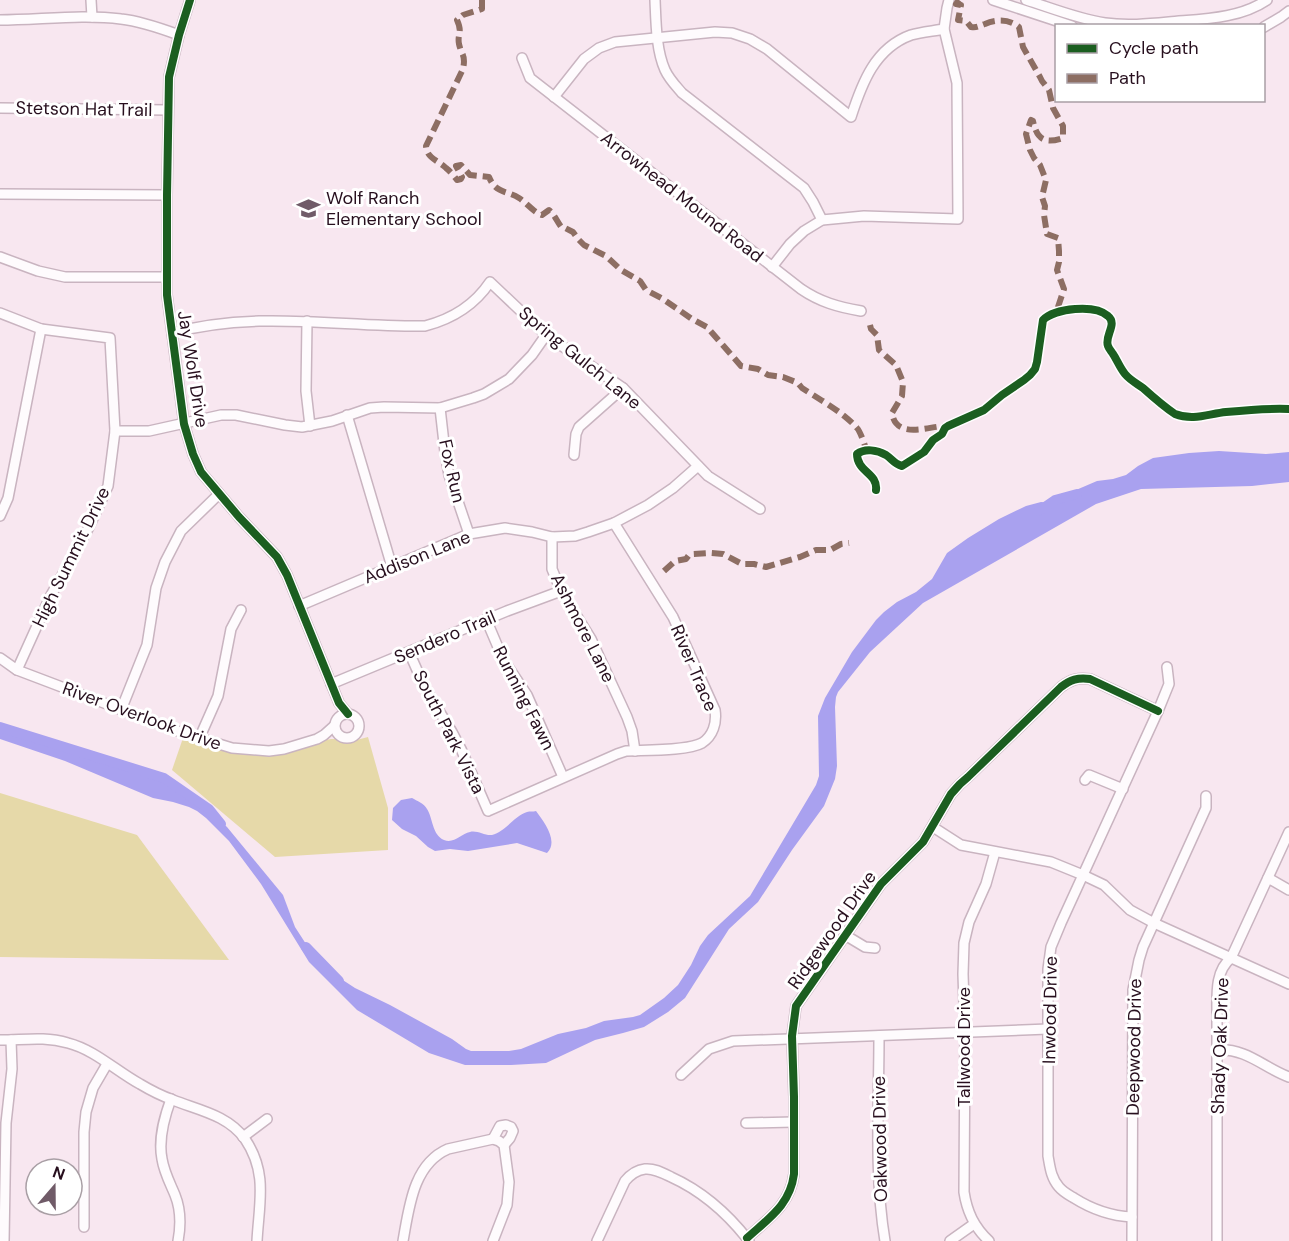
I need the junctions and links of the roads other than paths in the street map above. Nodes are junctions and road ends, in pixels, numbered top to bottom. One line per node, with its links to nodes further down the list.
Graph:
1 (91, 0): 9 (street)
2 (190, 0): 16 (street, Jay Wolf Drive)
3 (655, 0): 17 (street)
4 (949, 0): 15 (street)
5 (993, 0): 11 (street)
6 (1026, 0): 12 (street)
7 (1267, 0): 13 (street)
8 (1289, 11): 14 (street)
9 (92, 17): 10 (street); 16 (street)
10 (0, 20)
11 (1066, 24)
12 (1116, 24)
13 (1160, 24)
14 (1265, 26)
15 (944, 29): 17 (street); 24 (street)
16 (179, 35): 21 (street, Jay Wolf Drive)
17 (657, 38): 19 (street); 24 (street)
18 (522, 58): 19 (street, Arrowhead Mound Road)
19 (554, 97): 26 (street, Arrowhead Mound Road)
20 (0, 108): 21 (street, Stetson Hat Trail)
21 (168, 110): 23 (street, Jay Wolf Drive)
22 (0, 194): 23 (street)
23 (166, 195): 27 (street, Jay Wolf Drive)
24 (822, 220): 26 (street)
25 (0, 258): 27 (street)
26 (772, 267): 28 (street, Arrowhead Mound Road)
27 (166, 277): 32 (street, Jay Wolf Drive)
28 (861, 311)
29 (0, 313): 31 (street, High Summit Drive)
30 (308, 321): 32 (street, Spring Gulch Lane); 33 (street, Spring Gulch Lane); 38 (street)
31 (40, 329): 39 (street, High Summit Drive); 44 (street)
32 (172, 333): 37 (street, Jay Wolf Drive)
33 (546, 335): 34 (street, Spring Gulch Lane); 35 (street)
34 (623, 388): 40 (street); 41 (street, Spring Gulch Lane)
35 (440, 408): 36 (street); 46 (street, Fox Run)
36 (347, 415): 38 (street); 48 (street)
37 (184, 424): 38 (street); 39 (street); 42 (street, Jay Wolf Drive)
38 (310, 426)
39 (115, 431): 56 (street, High Summit Drive)
40 (574, 455)
41 (698, 466): 43 (street, Spring Gulch Lane); 45 (street, Addison Lane)
42 (219, 494): 50 (street, Jay Wolf Drive); 58 (street)
43 (760, 509)
44 (0, 516)
45 (614, 523): 47 (street, Addison Lane); 64 (street, River Trace)
46 (468, 534): 47 (street, Addison Lane); 48 (street, Addison Lane)
47 (552, 537): 49 (street, Ashmore Lane)
48 (392, 567): 50 (street, Addison Lane)
49 (561, 591): 52 (street, Sendero Trail); 64 (street, Ashmore Lane)
50 (299, 606): 57 (street, Jay Wolf Drive)
51 (241, 610): 63 (street)
52 (486, 620): 53 (street, Sendero Trail); 65 (street, Running Fawn)
53 (409, 652): 57 (street, Sendero Trail); 69 (street, South Park Vista)
54 (0, 658): 56 (street, River Overlook Drive)
55 (1167, 667): 59 (street, Inwood Drive)
56 (17, 670): 58 (street, River Overlook Drive)
57 (331, 684): 60 (street, Jay Wolf Drive)
58 (121, 710): 63 (street, River Overlook Drive)
59 (1158, 711): 67 (street, Inwood Drive); 70 (street, Ridgewood Drive)
60 (340, 719): 61 (street); 62 (street); 62 (street)
61 (324, 735): 62 (street); 63 (street, River Overlook Drive)
62 (339, 736)
63 (199, 739)
64 (635, 751): 65 (street, River Trace)
65 (563, 777): 69 (street, River Trace)
66 (1085, 780): 67 (street)
67 (1123, 789): 73 (street, Inwood Drive)
68 (1206, 796): 76 (street, Deepwood Drive)
69 (488, 811)
70 (933, 826): 72 (street); 77 (street, Ridgewood Drive)
71 (1289, 832): 74 (street, Shady Oak Drive)
72 (995, 852): 73 (street); 82 (street, Tallwood Drive)
73 (1083, 875): 76 (street); 81 (street, Inwood Drive)
74 (1268, 878): 75 (street); 79 (street, Shady Oak Drive)
75 (1289, 890)
76 (1154, 923): 79 (street); 98 (street, Deepwood Drive)
77 (845, 935): 78 (street); 84 (street, Ridgewood Drive)
78 (875, 948)
79 (1231, 958): 80 (street); 87 (street, Shady Oak Drive)
80 (1289, 984)
81 (1048, 1029): 82 (street); 98 (street, Inwood Drive)
82 (965, 1033): 83 (street); 99 (street, Tallwood Drive)
83 (879, 1036): 84 (street); 108 (street, Oakwood Drive)
84 (792, 1039): 89 (street); 93 (street, Ridgewood Drive)
85 (0, 1040): 86 (street)
86 (11, 1040): 88 (street); 102 (street)
87 (1217, 1050): 90 (street); 112 (street, Shady Oak Drive)
88 (107, 1064): 91 (street); 100 (street)
89 (681, 1075)
90 (1289, 1077)
91 (171, 1099): 95 (street); 103 (street)
92 (267, 1119): 95 (street)
93 (794, 1122): 94 (street); 101 (street, Ridgewood Drive)
94 (746, 1123)
95 (243, 1137): 104 (street)
96 (493, 1139): 97 (street); 97 (street); 105 (street)
97 (504, 1145): 106 (street)
98 (1132, 1217): 111 (street, Deepwood Drive)
99 (974, 1224): 109 (street); 110 (street, Tallwood Drive)
100 (84, 1227)
101 (748, 1240): 107 (street)
102 (4, 1241)
103 (178, 1241)
104 (257, 1241)
105 (403, 1241)
106 (493, 1241)
107 (598, 1241)
108 (885, 1241)
109 (950, 1241)
110 (989, 1241)
111 (1132, 1241)
112 (1217, 1241)

